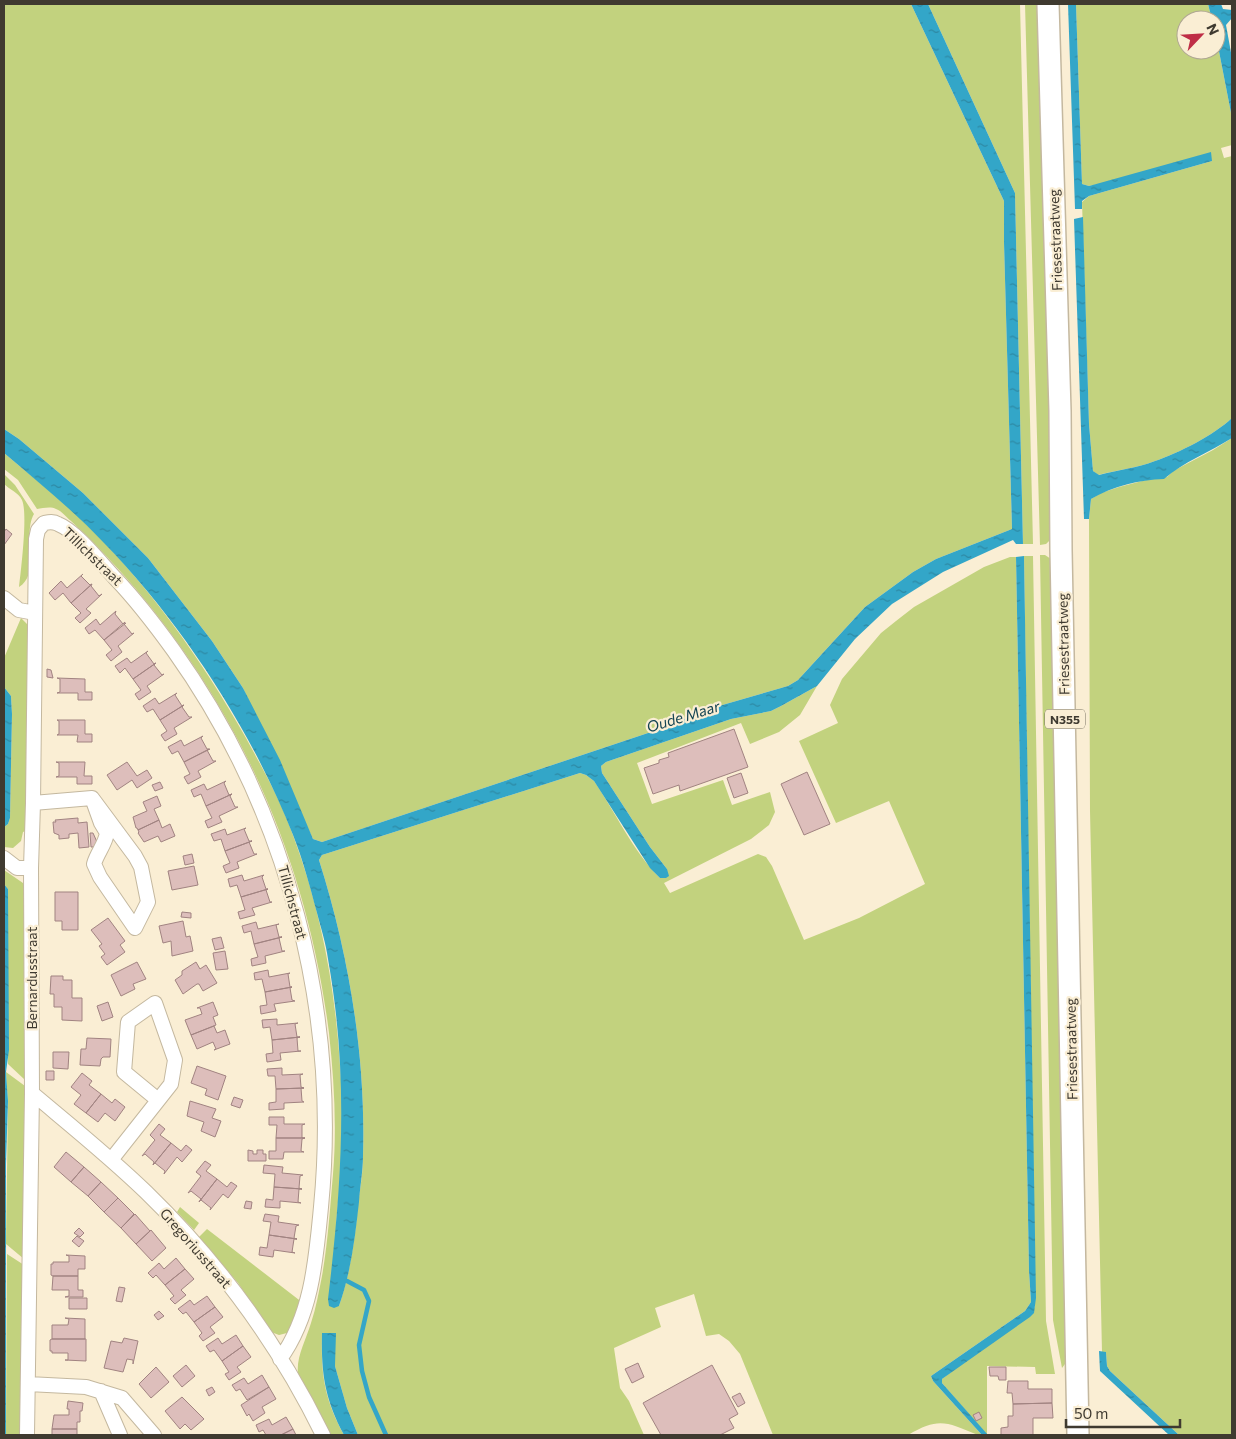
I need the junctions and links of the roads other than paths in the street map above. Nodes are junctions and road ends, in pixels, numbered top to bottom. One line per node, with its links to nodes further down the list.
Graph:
1 (1048, 4): 19 (main road, Friesestraatweg / N355)
2 (44, 523): 4 (street, Bernardusstraat); 12 (street, Tillichstraat)
3 (4, 598): 4 (street)
4 (35, 613): 6 (street, Bernardusstraat)
5 (92, 798): 5 (street); 6 (street)
6 (33, 803): 8 (street, Bernardusstraat)
7 (4, 858): 8 (street)
8 (31, 868): 9 (street, Bernardusstraat)
9 (32, 1093): 11 (street, Gregoriusstraat); 13 (street, Bernardusstraat)
10 (158, 1100): 10 (street); 11 (street)
11 (111, 1160): 12 (street, Gregoriusstraat)
12 (280, 1359): 18 (street, Gregoriusstraat)
13 (28, 1384): 14 (street); 15 (street, Bernardusstraat)
14 (101, 1391): 16 (street); 17 (street)
15 (27, 1435)
16 (120, 1435)
17 (154, 1435)
18 (323, 1435)
19 (1078, 1435)

